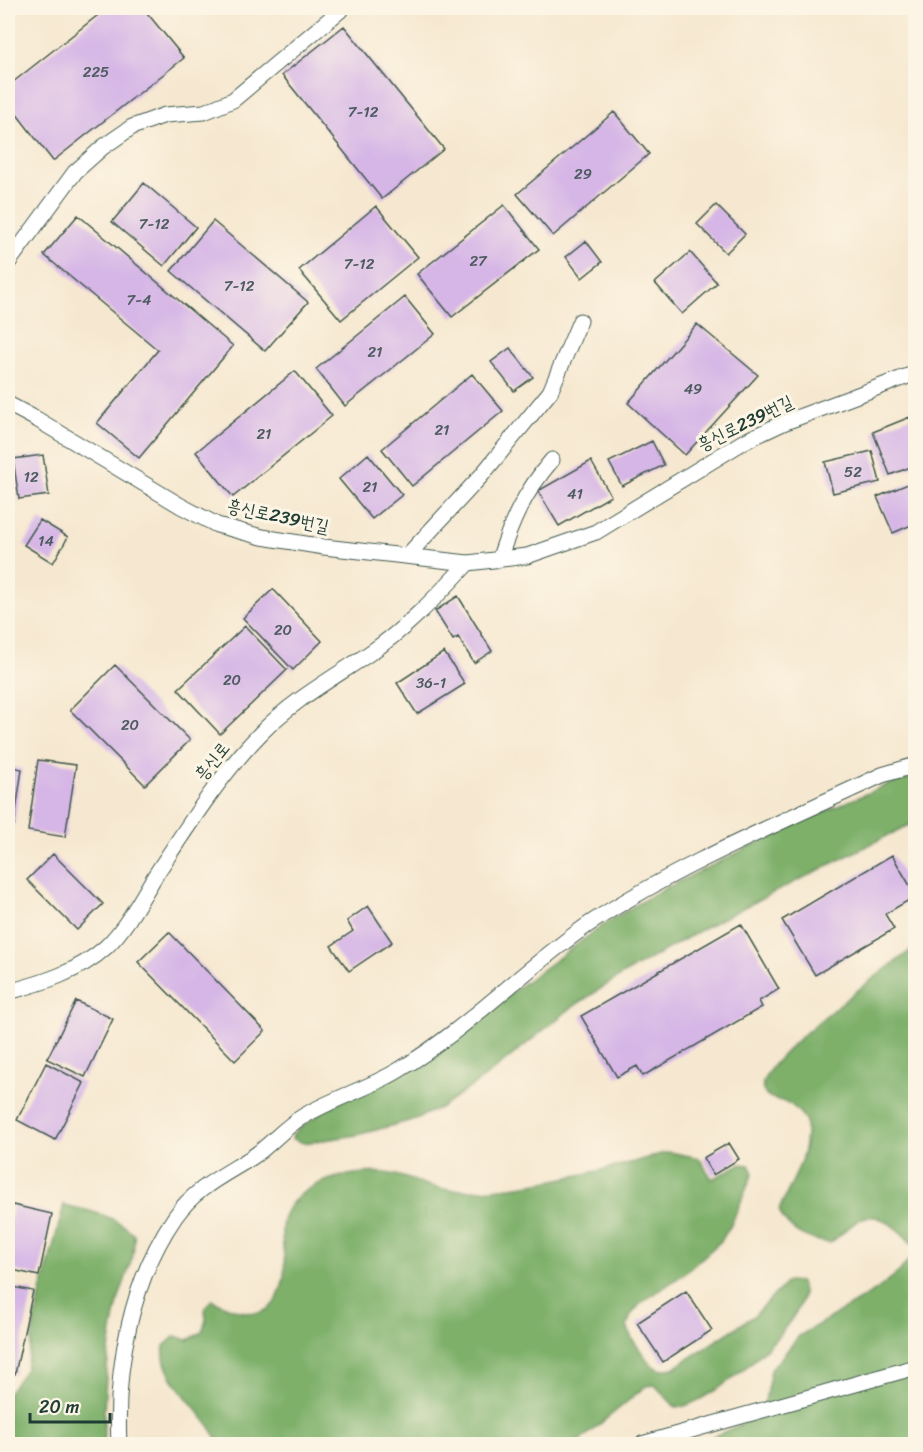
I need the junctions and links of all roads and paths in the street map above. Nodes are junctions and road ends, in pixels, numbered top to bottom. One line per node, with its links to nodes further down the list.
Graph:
1 (343, 8): 2 (lane)
2 (8, 263)
3 (580, 321): 7 (lane)
4 (915, 373): 8 (lane, 흥신로239번길)
5 (8, 404): 7 (lane, 흥신로239번길)
6 (552, 460): 8 (lane)
7 (407, 556): 9 (lane, 흥신로239번길)
8 (499, 560): 9 (lane, 흥신로239번길)
9 (468, 564): 11 (lane, 흥신로)
10 (915, 765): 13 (lane)
11 (8, 992)
12 (915, 1367): 14 (lane)
13 (119, 1444)
14 (642, 1444)

